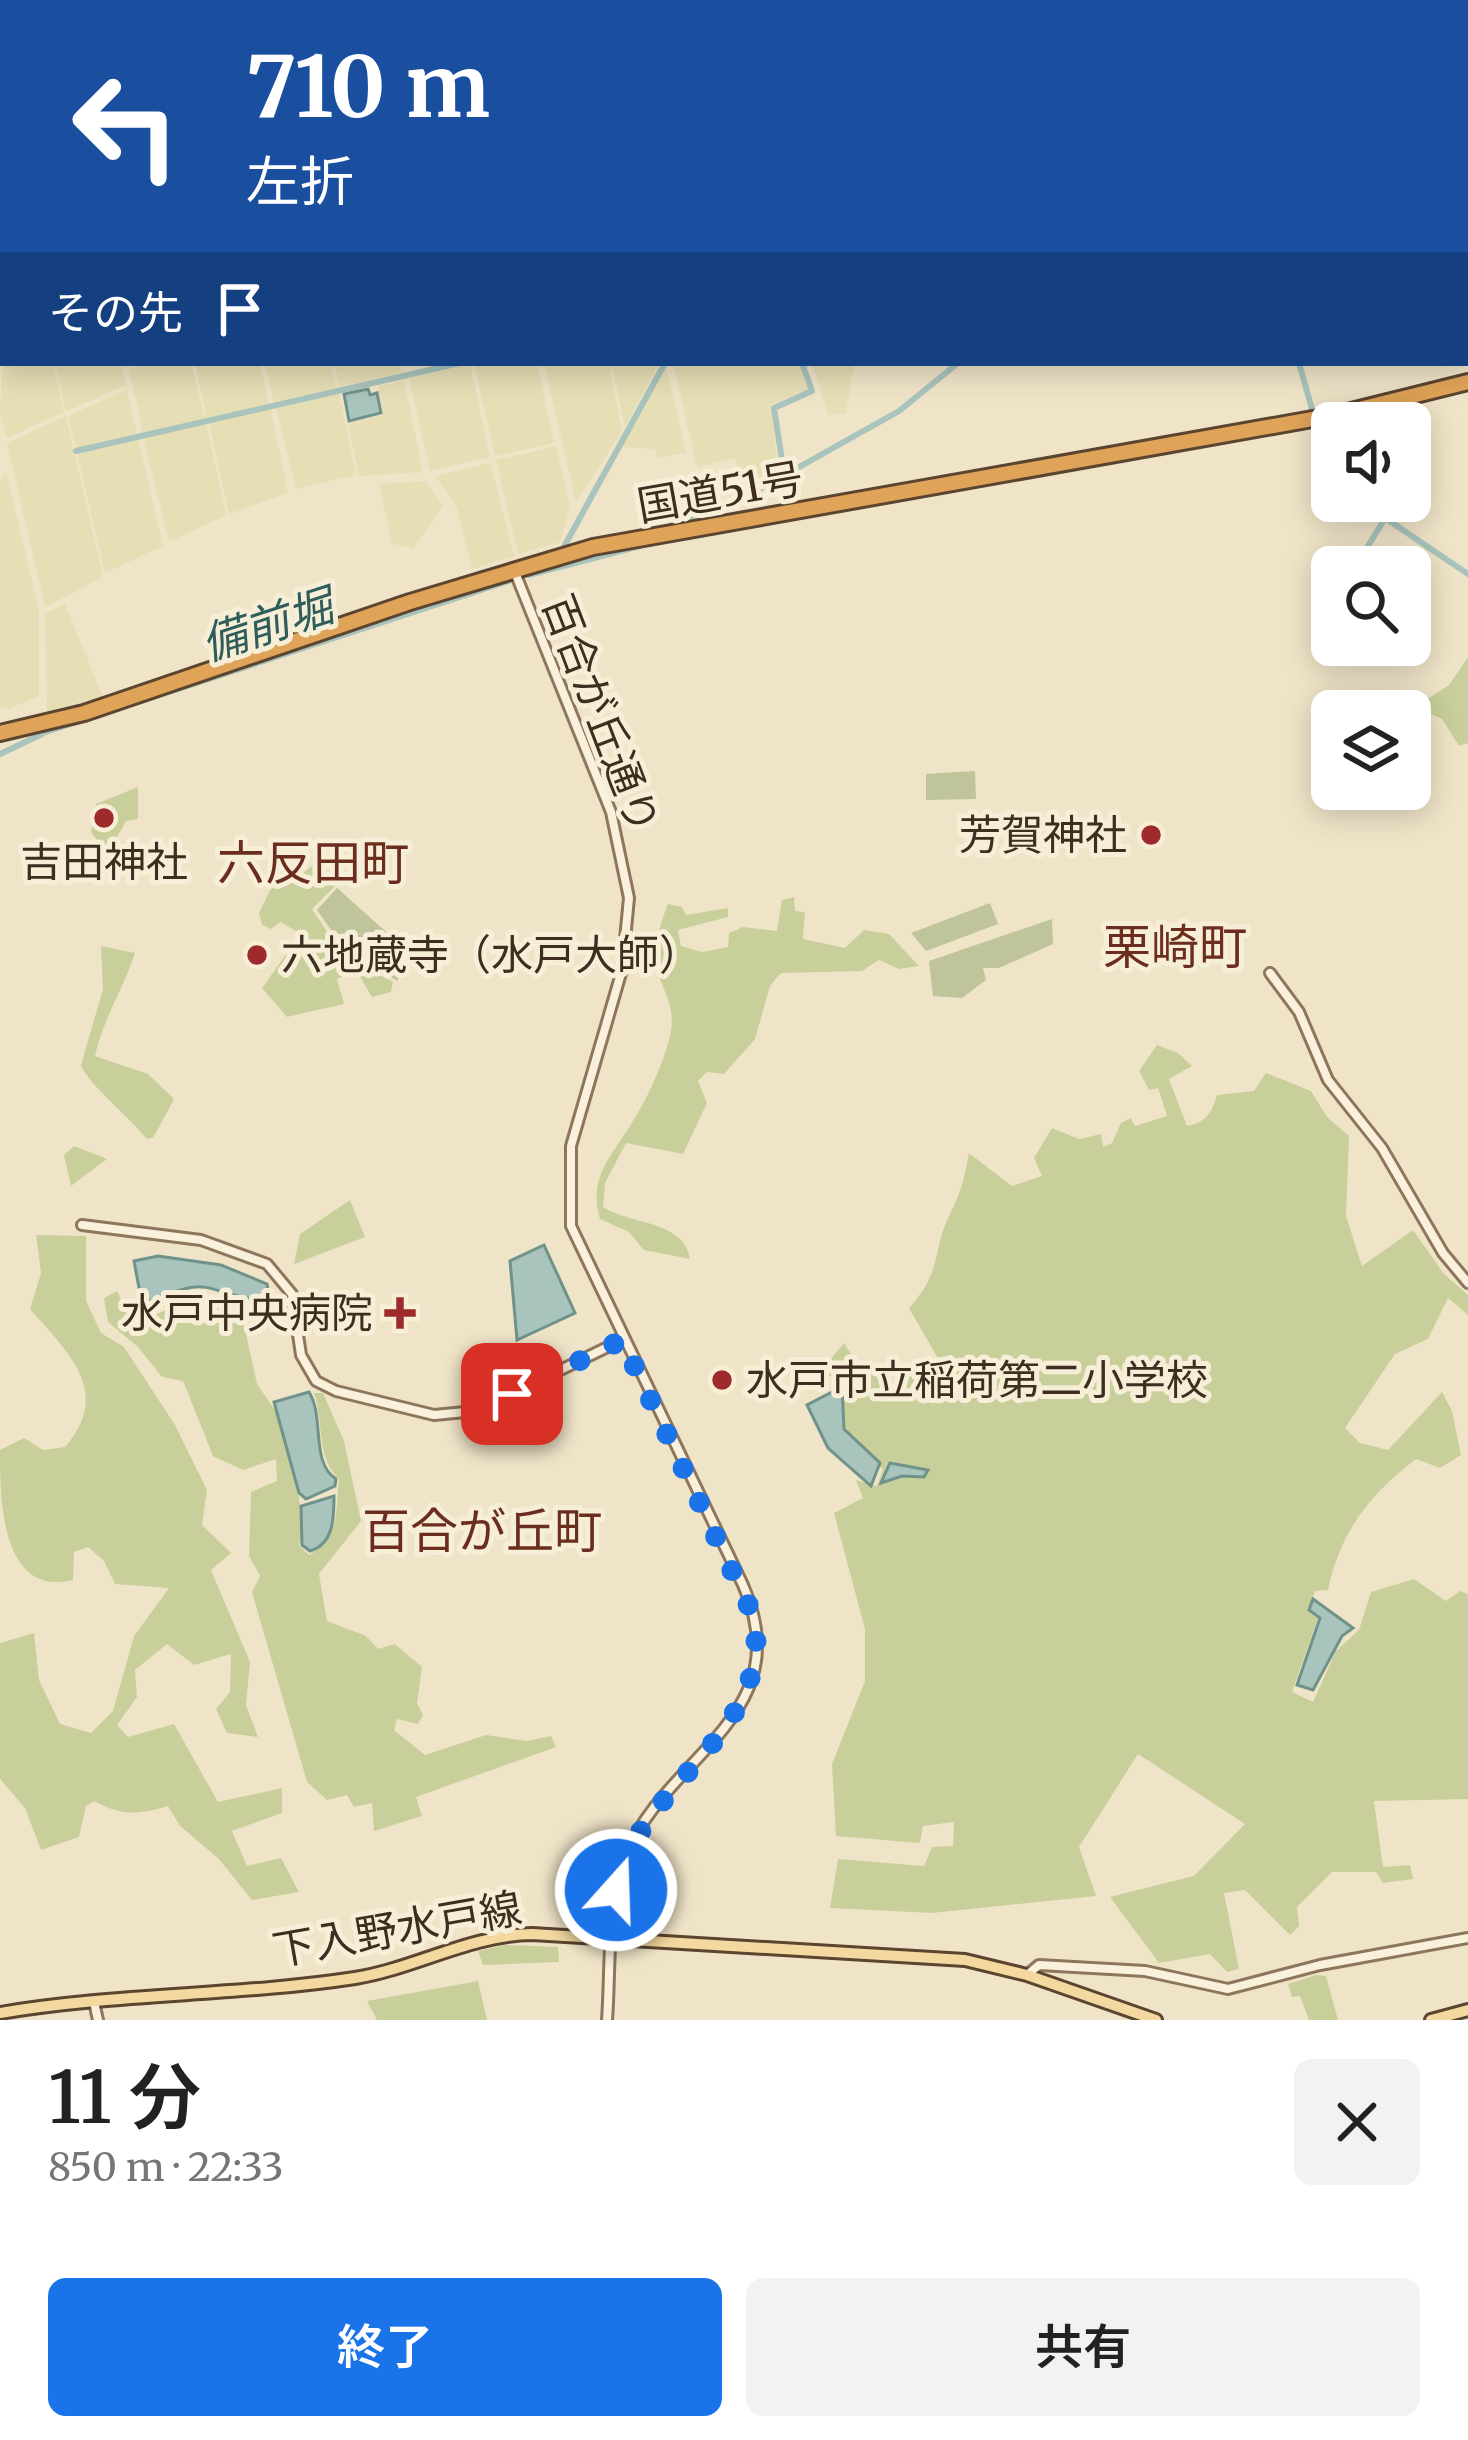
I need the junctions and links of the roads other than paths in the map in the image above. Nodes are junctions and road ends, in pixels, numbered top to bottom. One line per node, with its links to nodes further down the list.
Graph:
1 (1468, 382): 2 (highway, 国道51号)
2 (513, 569): 3 (highway, 国道51号); 7 (street, 百合が丘通り)
3 (0, 733)
4 (1270, 973): 6 (street)
5 (82, 1226): 7 (street)
6 (1468, 1283)
7 (622, 1340): 9 (street, 百合が丘通り)
8 (1468, 1938): 10 (street)
9 (614, 1940): 10 (main road, 下入野水戸線); 11 (main road, 下入野水戸線); 15 (street, 百合が丘通り)
10 (1027, 1975): 16 (main road, 下入野水戸線)
11 (94, 2000): 13 (main road, 下入野水戸線); 14 (street)
12 (1468, 2010): 17 (main road)
13 (0, 2014)
14 (98, 2020)
15 (607, 2020)
16 (1156, 2020)
17 (1431, 2020)

